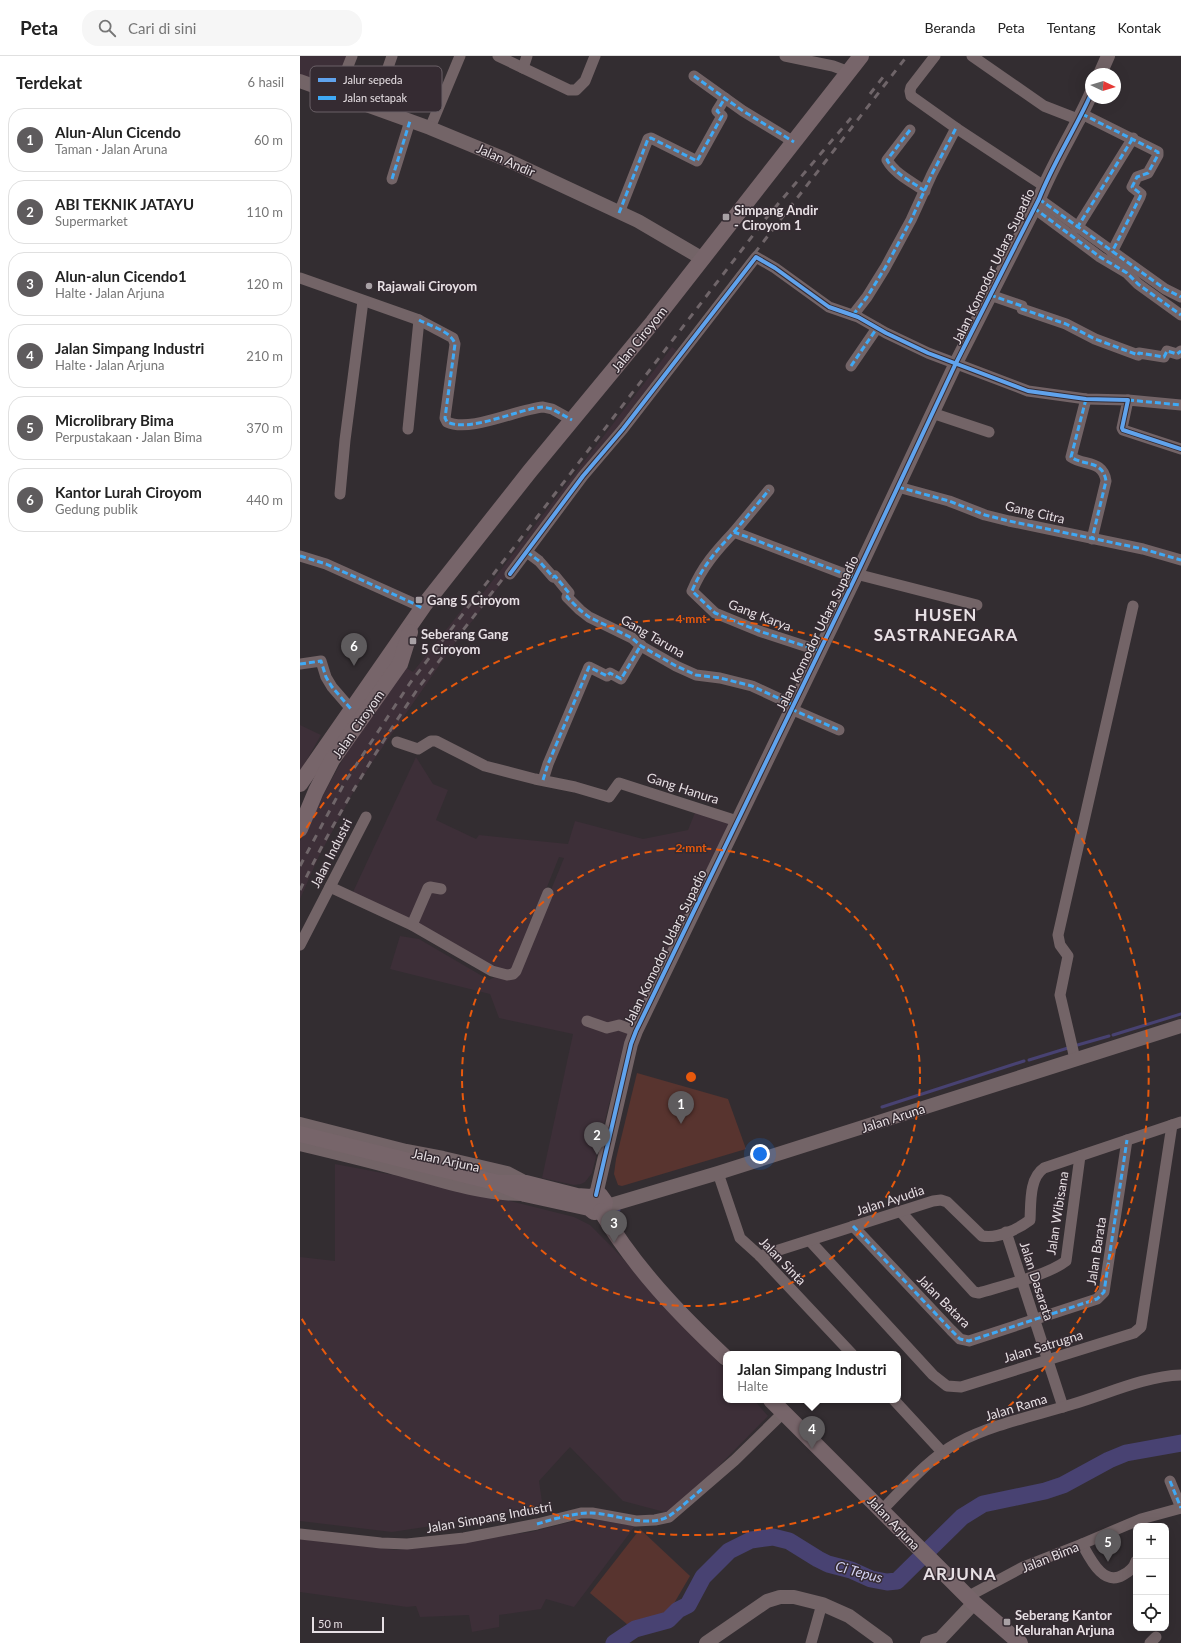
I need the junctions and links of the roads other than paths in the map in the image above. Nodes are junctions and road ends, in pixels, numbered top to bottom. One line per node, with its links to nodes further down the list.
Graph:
1 (352, 56): 12 (street)
2 (392, 56): 13 (street)
3 (460, 56): 21 (street)
4 (498, 56): 14 (street)
5 (527, 56): 14 (street)
6 (595, 56): 14 (street)
7 (785, 56): 16 (street)
8 (861, 56): 16 (main road, Jalan Ciroyom)
9 (935, 56): 28 (street)
10 (972, 56): 25 (street)
11 (1105, 57): 15 (street)
12 (348, 66)
13 (389, 66)
14 (523, 68)
15 (1102, 68)
16 (849, 72): 31 (main road, Jalan Ciroyom)
17 (694, 76): 20 (street)
18 (300, 81): 19 (street, Jalan Andir)
19 (310, 85)
20 (725, 98): 31 (street); 35 (street)
21 (442, 99)
22 (1087, 104): 25 (street, Jalan Komodor Udara Supadio)
23 (385, 112): 26 (street, Jalan Andir)
24 (437, 112): 27 (street)
25 (1081, 117): 30 (street); 34 (street, Jalan Komodor Udara Supadio)
26 (410, 121): 27 (street, Jalan Andir); 32 (street)
27 (430, 128): 35 (street, Jalan Andir)
28 (956, 128): 33 (street); 34 (street)
29 (910, 130): 33 (street)
30 (1133, 138): 36 (street); 37 (street)
31 (794, 142): 38 (main road, Jalan Ciroyom)
32 (392, 178)
33 (925, 191): 43 (street)
34 (1039, 198): 36 (street); 40 (street, Jalan Komodor Udara Supadio); 44 (street)
35 (619, 213): 38 (street, Jalan Andir)
36 (1078, 228): 37 (street)
37 (1112, 252): 41 (street)
38 (703, 259): 54 (main road, Jalan Ciroyom)
39 (300, 278): 42 (street)
40 (990, 295): 47 (street); 48 (street, Jalan Komodor Udara Supadio)
41 (1181, 297)
42 (362, 302): 45 (street); 60 (street)
43 (854, 315): 46 (street); 63 (street)
44 (1181, 315)
45 (419, 320): 54 (street); 55 (street)
46 (877, 328): 48 (street); 49 (street)
47 (1181, 351)
48 (956, 363): 50 (street); 53 (street, Jalan Komodor Udara Supadio)
49 (851, 366)
50 (1086, 399): 51 (street); 62 (street)
51 (1128, 400): 52 (street); 57 (street)
52 (1181, 405)
53 (932, 413): 56 (street); 58 (street, Jalan Komodor Udara Supadio)
54 (572, 420): 70 (main road, Jalan Ciroyom)
55 (408, 429)
56 (989, 432)
57 (1181, 449)
58 (898, 487): 62 (street, Gang Citra); 67 (street, Jalan Komodor Udara Supadio)
59 (769, 490): 61 (street)
60 (340, 494)
61 (734, 532): 67 (street); 72 (street, Gang Karya)
62 (1092, 539): 65 (street, Gang Citra)
63 (527, 552): 66 (street); 71 (street, Gang Taruna)
64 (300, 556): 70 (street)
65 (1181, 560)
66 (510, 574)
67 (856, 576): 68 (street); 72 (street, Jalan Komodor Udara Supadio)
68 (977, 605)
69 (1133, 606): 94 (street)
70 (418, 614): 73 (main road, Jalan Ciroyom)
71 (641, 646): 75 (street, Gang Taruna); 80 (street)
72 (820, 650): 75 (street, Jalan Komodor Udara Supadio)
73 (393, 661): 76 (main road, Jalan Ciroyom); 79 (main road, Jalan Ciroyom)
74 (300, 664): 76 (street)
75 (792, 707): 77 (street, Gang Taruna); 84 (street, Jalan Komodor Udara Supadio)
76 (351, 710): 79 (main road, Jalan Ciroyom)
77 (839, 730)
78 (397, 742): 80 (street)
79 (327, 757): 81 (main road); 85 (main road, Jalan Ciroyom)
80 (543, 780): 84 (street, Gang Hanura)
81 (304, 788): 82 (main road)
82 (300, 806)
83 (366, 817): 86 (street, Jalan Industri)
84 (737, 821): 93 (street, Jalan Komodor Udara Supadio)
85 (300, 830)
86 (330, 887): 89 (street); 90 (street, Jalan Industri)
87 (441, 889): 89 (street)
88 (548, 893): 89 (street)
89 (412, 925)
90 (300, 945)
91 (586, 1021): 93 (street)
92 (1181, 1026): 94 (street, Jalan Aruna)
93 (636, 1030): 103 (street, Jalan Komodor Udara Supadio)
94 (1075, 1055): 101 (street, Jalan Aruna)
95 (300, 1124): 102 (street, Jalan Arjuna)
96 (1177, 1124): 98 (street, Jalan Ayudia); 113 (street, Jalan Satrugna)
97 (300, 1134): 102 (main road)
98 (1127, 1140): 100 (street, Jalan Ayudia); 110 (street, Jalan Barata)
99 (300, 1144): 102 (street, Jalan Arjuna)
100 (1080, 1156): 106 (street, Jalan Ayudia); 109 (street, Jalan Wibisana)
101 (718, 1173): 103 (street, Jalan Aruna); 108 (street, Jalan Sinta)
102 (526, 1189): 103 (main road, Jalan Arjuna)
103 (596, 1203): 112 (main road)
104 (900, 1211): 105 (street, Jalan Ayudia); 106 (street, Jalan Ayudia); 109 (street, Jalan Wibisana)
105 (853, 1226): 107 (street, Jalan Ayudia); 110 (street, Jalan Batara)
106 (1006, 1232): 109 (street, Jalan Dasarata)
107 (810, 1241): 108 (street, Jalan Ayudia); 113 (street, Jalan Satrugna)
108 (760, 1256): 111 (street, Jalan Sinta)
109 (1022, 1280): 110 (street, Jalan Dasarata)
110 (1035, 1320): 113 (street, Jalan Dasarata)
111 (849, 1351)
112 (723, 1355)
113 (1047, 1359): 117 (street, Jalan Dasarata)
114 (1181, 1374): 117 (street, Jalan Rama)
115 (774, 1403): 118 (main road, Jalan Arjuna)
116 (897, 1403): 119 (street)
117 (1063, 1407): 119 (street, Jalan Rama)
118 (784, 1412): 122 (main road, Jalan Arjuna); 124 (street, Jalan Simpang Industri)
119 (943, 1452): 122 (street, Jalan Rama)
120 (1170, 1480): 121 (street)
121 (1181, 1508): 123 (street, Jalan Bima)
122 (882, 1510): 127 (main road, Jalan Arjuna)
123 (1142, 1522): 125 (street, Jalan Bima)
124 (300, 1534)
125 (1082, 1544): 126 (street); 127 (street, Jalan Bima)
126 (1133, 1566)
127 (971, 1600): 129 (street, Jalan Bima); 133 (main road, Jalan Arjuna)
128 (822, 1604): 130 (street); 131 (street); 132 (street)
129 (935, 1642)
130 (706, 1643)
131 (811, 1643)
132 (886, 1643)
133 (1020, 1643)

